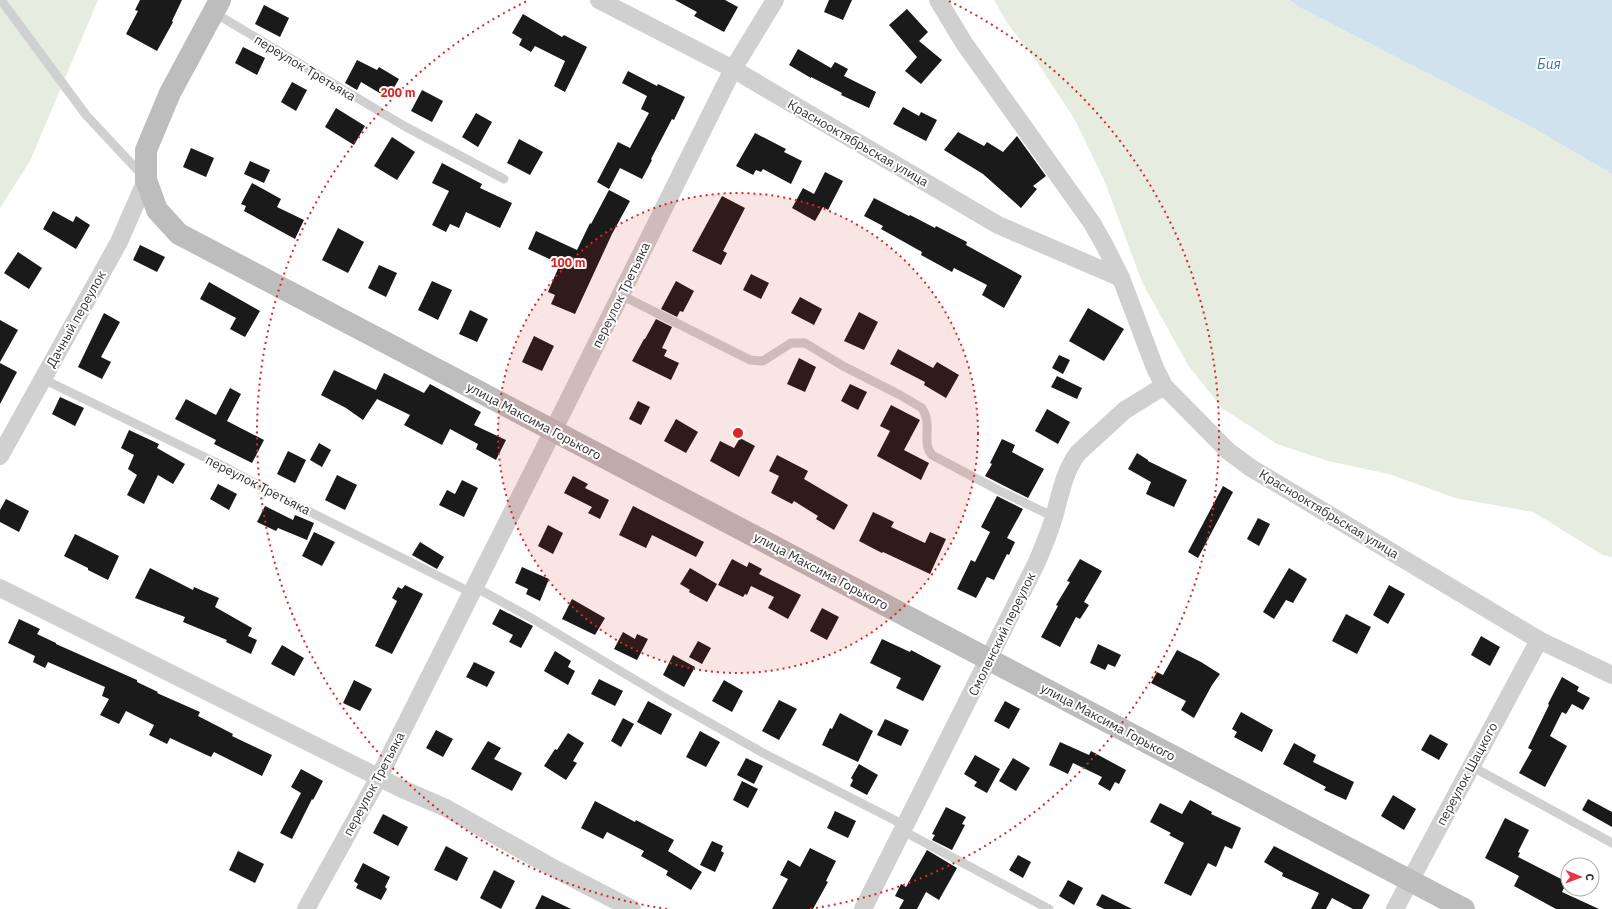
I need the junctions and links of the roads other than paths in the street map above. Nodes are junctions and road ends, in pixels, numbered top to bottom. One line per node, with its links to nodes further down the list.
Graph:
1 (1, 0): 8 (lane)
2 (599, 0): 6 (street, Краснооктябрьская улица)
3 (775, 0): 6 (street, переулок Третьяка)
4 (938, 0): 10 (street, Краснооктябрьская улица)
5 (217, 6): 7 (lane, переулок Третьяка); 8 (main road, Дачный переулок)
6 (733, 69): 10 (street, Краснооктябрьская улица); 11 (street, переулок Третьяка)
7 (504, 179)
8 (146, 180): 9 (main road, Дачный переулок); 12 (street, Дачный переулок)
9 (179, 234): 14 (main road, улица Максима Горького)
10 (1121, 278): 13 (street, Краснооктябрьская улица)
11 (621, 295): 14 (street, переулок Третьяка); 16 (lane)
12 (43, 379): 15 (street, Дачный переулок); 18 (lane, переулок Третьяка)
13 (1164, 386): 16 (street, Смоленский переулок); 19 (street, Краснооктябрьская улица)
14 (553, 431): 18 (street, переулок Третьяка); 20 (main road, улица Максима Горького)
15 (0, 456)
16 (1054, 517): 20 (street, Смоленский переулок)
17 (0, 588): 23 (street)
18 (473, 590): 23 (street, переулок Третьяка); 24 (lane)
19 (1539, 640): 21 (street, Краснооктябрьская улица); 22 (street, переулок Шацкого)
20 (989, 660): 24 (street, Смоленский переулок); 26 (main road, улица Максима Горького)
21 (1612, 675)
22 (1471, 766): 25 (lane); 26 (street, переулок Шацкого)
23 (379, 777): 27 (street, переулок Третьяка); 28 (street)
24 (905, 828): 29 (street, Смоленский переулок); 30 (lane)
25 (1612, 843)
26 (1410, 881): 31 (street, переулок Шацкого); 32 (main road, улица Максима Горького)
27 (306, 909)
28 (632, 909)
29 (863, 909)
30 (1049, 909)
31 (1395, 909)
32 (1464, 909)

